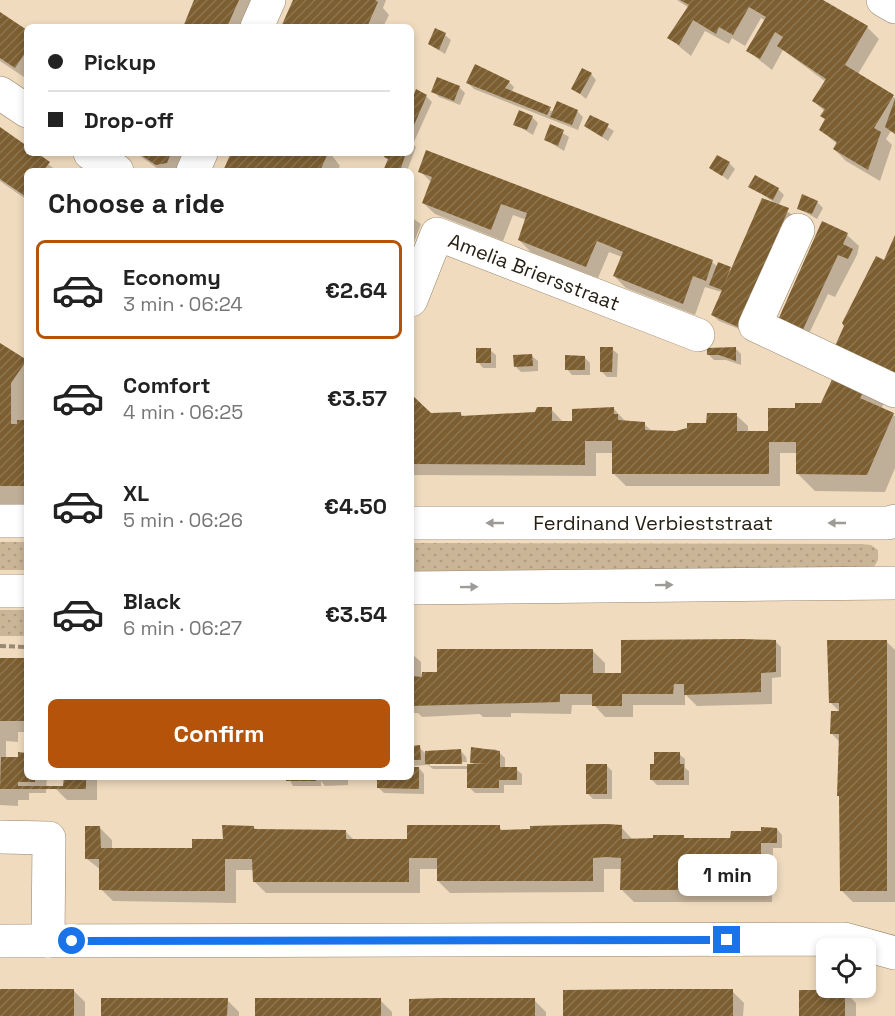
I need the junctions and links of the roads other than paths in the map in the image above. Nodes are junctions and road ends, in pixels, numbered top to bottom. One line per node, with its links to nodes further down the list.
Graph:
1 (269, 0): 4 (street)
2 (883, 0): 3 (street)
3 (895, 7)
4 (258, 24)
5 (0, 93): 6 (street)
6 (24, 109)
7 (94, 156): 8 (street)
8 (112, 168)
9 (798, 230): 12 (street)
10 (414, 292): 11 (street, Amelia Briersstraat)
11 (698, 335)
12 (895, 391)
13 (895, 520): 16 (street, Ferdinand Verbieststraat, one-way to 16)
14 (0, 521): 15 (street)
15 (24, 521)
16 (414, 523)
17 (895, 583): 18 (street, one-way to 17)
18 (414, 588)
19 (0, 591): 20 (street)
20 (24, 591)
21 (0, 837): 23 (street)
22 (0, 941): 23 (street)
23 (48, 941): 24 (street)
24 (895, 953)

